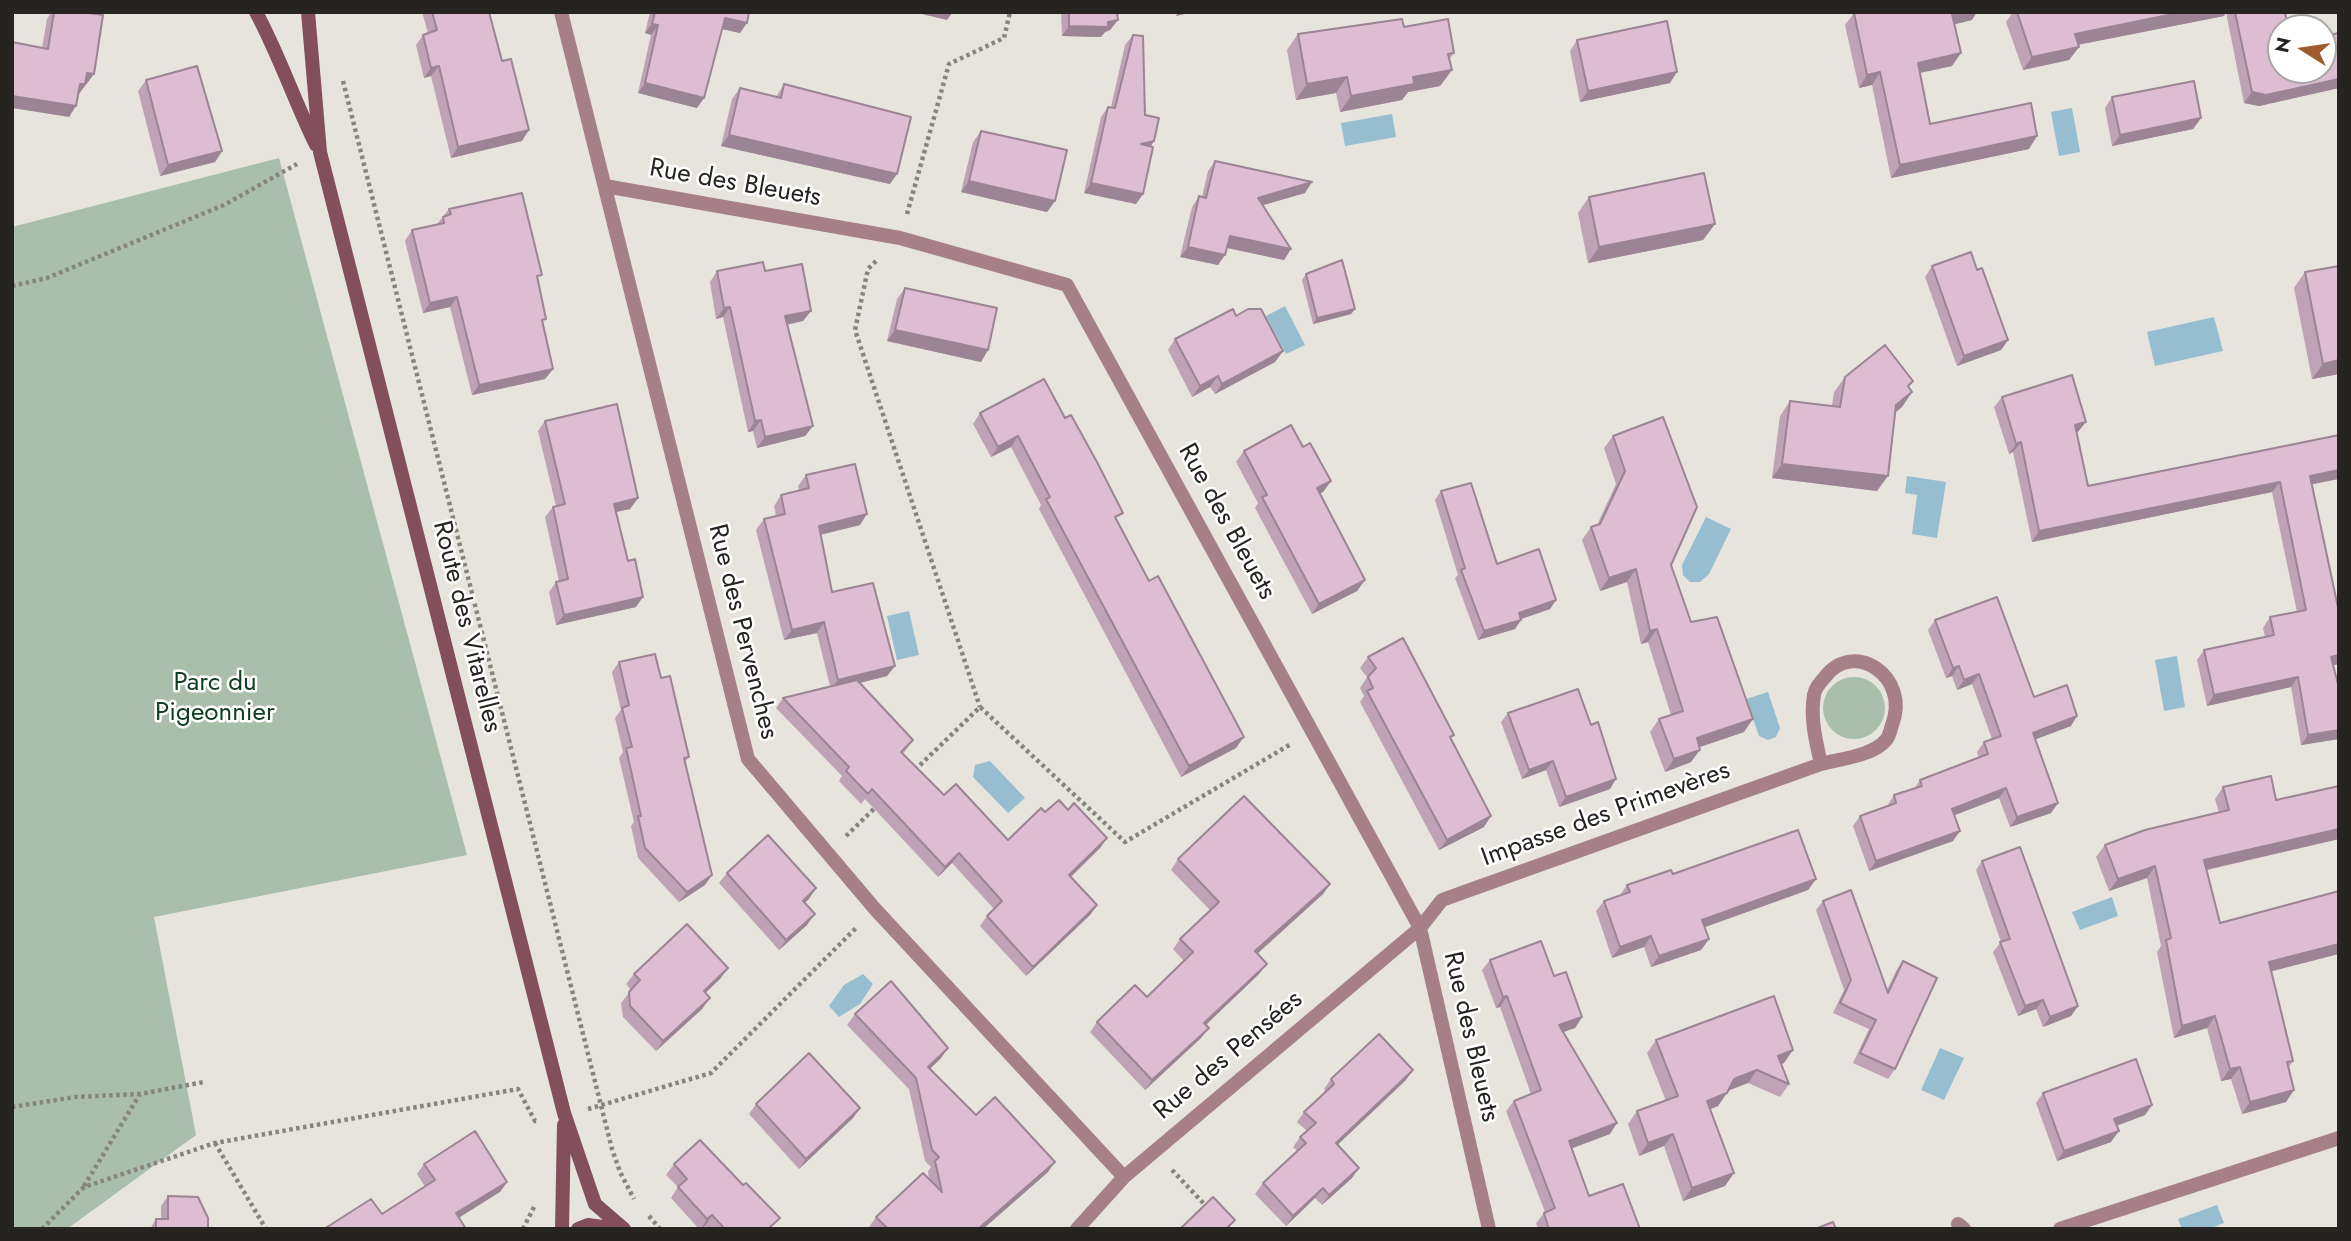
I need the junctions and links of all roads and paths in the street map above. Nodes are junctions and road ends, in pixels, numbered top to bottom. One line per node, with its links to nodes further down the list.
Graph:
1 (256, 12): 6 (main road, Route des Vitarelles)
2 (308, 12): 6 (main road, Route des Vitarelles)
3 (561, 12): 7 (street, Rue des Pervenches)
4 (1010, 12): 8 (path)
5 (341, 75): 20 (path)
6 (320, 152): 9 (path); 22 (main road, Route des Vitarelles)
7 (605, 187): 8 (street, Rue des Bleuets); 15 (street, Rue des Pervenches)
8 (900, 238): 10 (path); 11 (street, Rue des Bleuets)
9 (12, 286)
10 (980, 708): 11 (path); 13 (path)
11 (1314, 731): 17 (street, Rue des Bleuets)
12 (1821, 764): 12 (street, Impasse des Primevères); 17 (street, Impasse des Primevères)
13 (914, 771)
14 (885, 799): 15 (path)
15 (828, 853): 16 (street, Rue des Pervenches)
16 (875, 909): 20 (path); 26 (street, Rue des Pervenches)
17 (1420, 928): 25 (street, Rue des Pensées); 37 (street, Rue des Bleuets)
18 (204, 1082): 19 (path)
19 (140, 1094): 21 (path); 27 (path)
20 (601, 1106): 22 (path); 35 (path)
21 (12, 1107)
22 (564, 1114): 24 (path); 31 (main road, Route des Vitarelles); 34 (main road, Route des Vitarelles)
23 (2339, 1138): 38 (street)
24 (215, 1143): 27 (path); 30 (path)
25 (1154, 1152): 26 (street, Rue des Pensées); 28 (path)
26 (1124, 1177): 36 (street, Rue des Pensées)
27 (84, 1187): 29 (path)
28 (1210, 1210)
29 (42, 1229)
30 (266, 1229)
31 (562, 1229)
32 (578, 1229): 33 (main road)
33 (617, 1229)
34 (624, 1229)
35 (660, 1229)
36 (1077, 1229)
37 (1489, 1229)
38 (2060, 1229)

